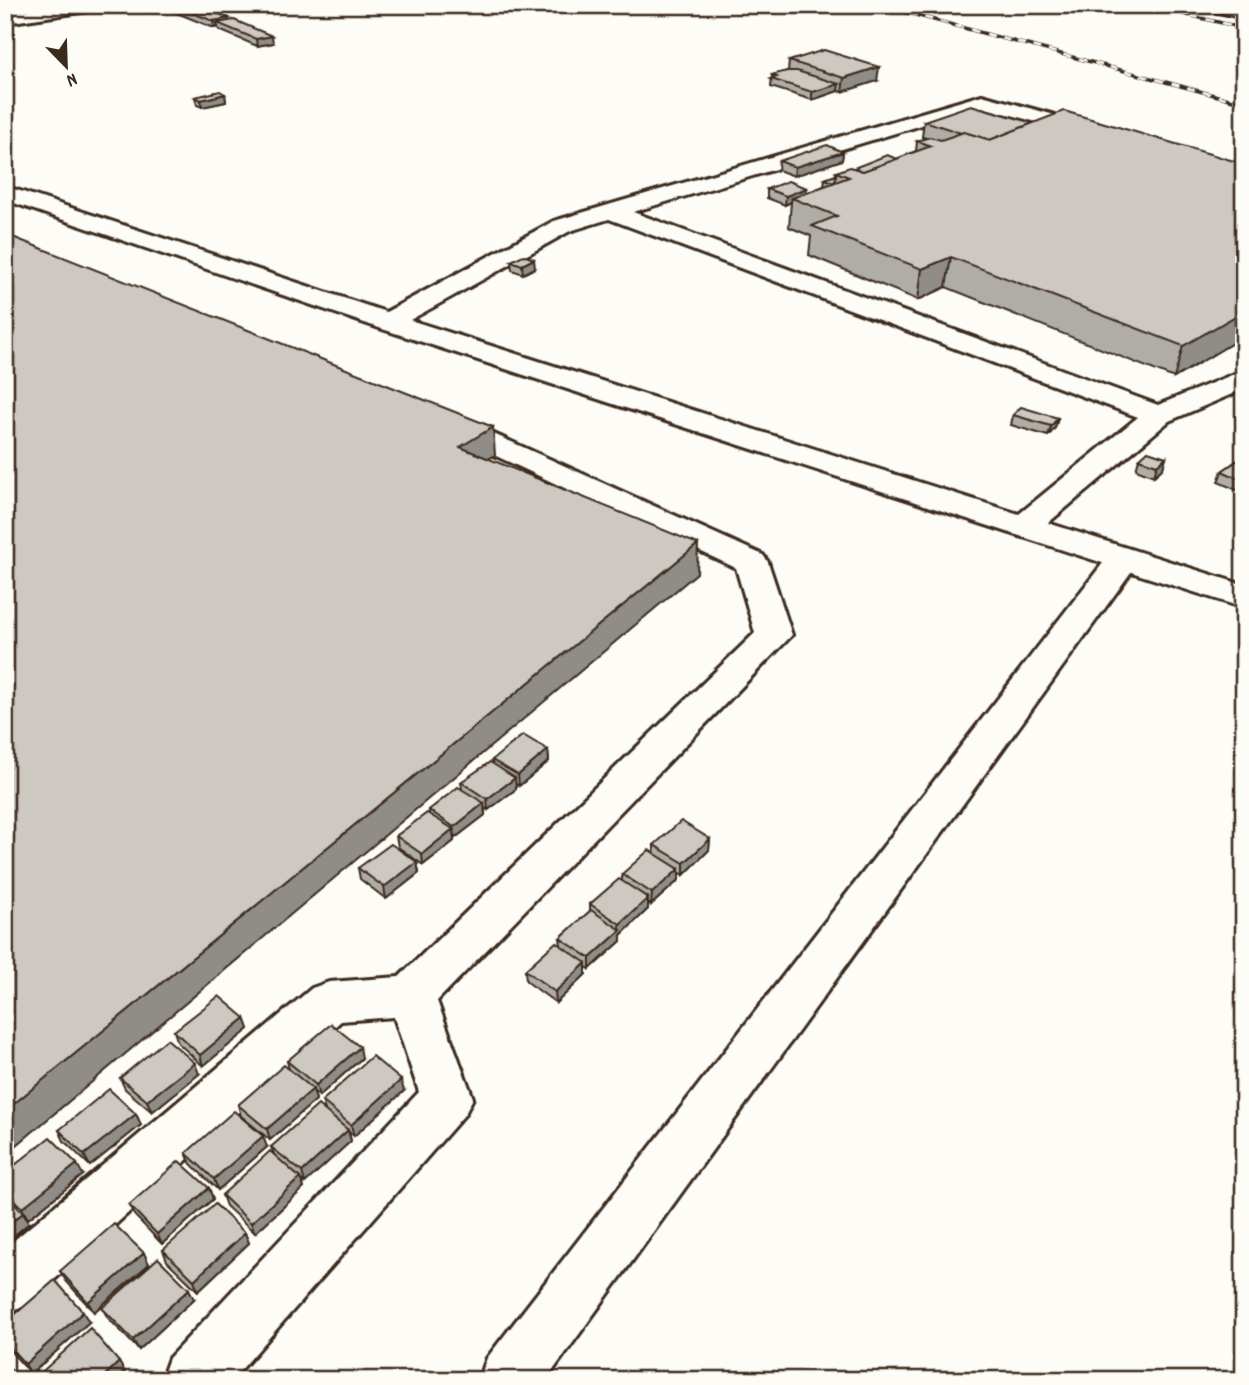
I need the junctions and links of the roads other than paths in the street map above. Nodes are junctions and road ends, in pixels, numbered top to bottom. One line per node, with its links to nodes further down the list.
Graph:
1 (1209, 5): 3 (street)
2 (87, 6): 4 (street)
3 (1244, 13)
4 (5, 18)
5 (1116, 138): 7 (street)
6 (5, 193): 8 (street)
7 (611, 212): 8 (street); 11 (street)
8 (388, 322): 12 (street)
9 (1244, 378): 11 (street)
10 (416, 410): 15 (street)
11 (1159, 415): 12 (street)
12 (1024, 526): 13 (street)
13 (1125, 558): 14 (street); 18 (street)
14 (1244, 597)
15 (411, 996): 16 (street); 17 (street)
16 (5, 1286)
17 (191, 1380)
18 (509, 1380)

